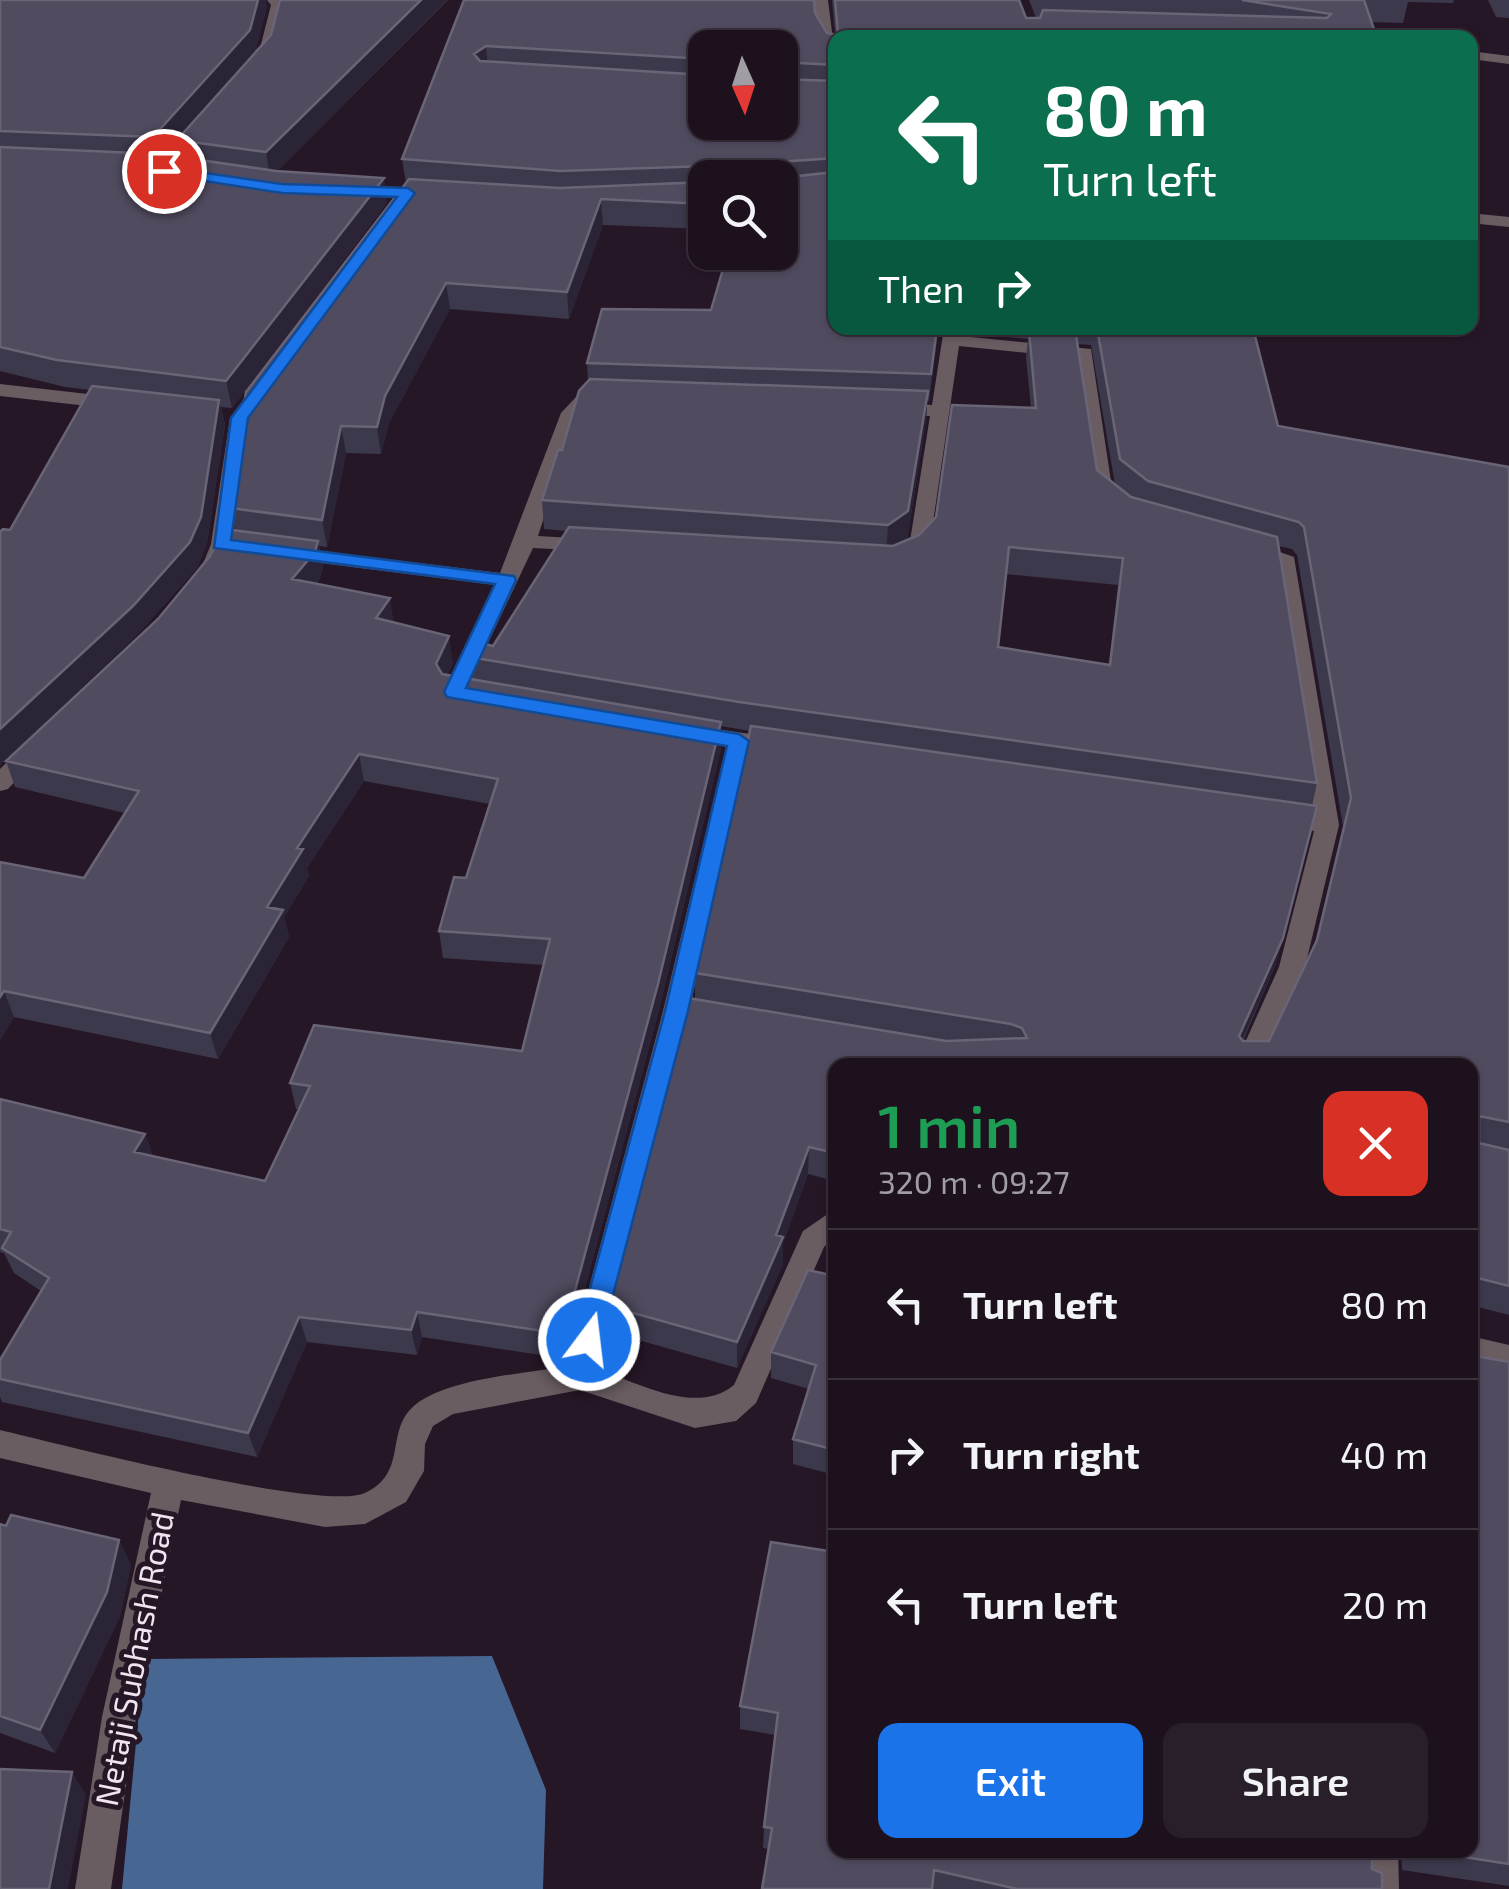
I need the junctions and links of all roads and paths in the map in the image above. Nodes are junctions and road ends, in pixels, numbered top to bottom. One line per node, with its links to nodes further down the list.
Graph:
1 (274, 0): 6 (street)
2 (821, 0): 3 (street)
3 (828, 39)
4 (1478, 55): 5 (street)
5 (1509, 60)
6 (243, 83)
7 (336, 190): 8 (street)
8 (446, 196)
9 (1478, 219): 10 (street)
10 (1509, 222)
11 (951, 335): 18 (street)
12 (958, 335): 19 (street)
13 (273, 373): 23 (street)
14 (0, 390): 16 (street)
15 (626, 396): 20 (street)
16 (129, 405)
17 (882, 408): 18 (street)
18 (941, 411): 24 (street)
19 (1135, 516)
20 (526, 540): 22 (street); 25 (street)
21 (1228, 541): 34 (street)
22 (606, 546)
23 (240, 547): 25 (street); 26 (street)
24 (876, 564)
25 (507, 580): 27 (street)
26 (198, 585)
27 (492, 699)
28 (663, 728): 30 (street)
29 (42, 740): 32 (street)
30 (739, 741): 31 (street); 39 (street)
31 (798, 749)
32 (0, 783)
33 (1268, 816): 34 (street)
34 (1327, 825): 35 (street)
35 (1251, 1058)
36 (828, 1227): 39 (street)
37 (1478, 1351): 38 (street)
38 (1509, 1358)
39 (580, 1376): 41 (street)
40 (0, 1444): 41 (street, Netaji Subhash Road)
41 (169, 1483): 43 (street, Netaji Subhash Road)
42 (1380, 1858): 44 (street)
43 (93, 1889)
44 (1382, 1889)

